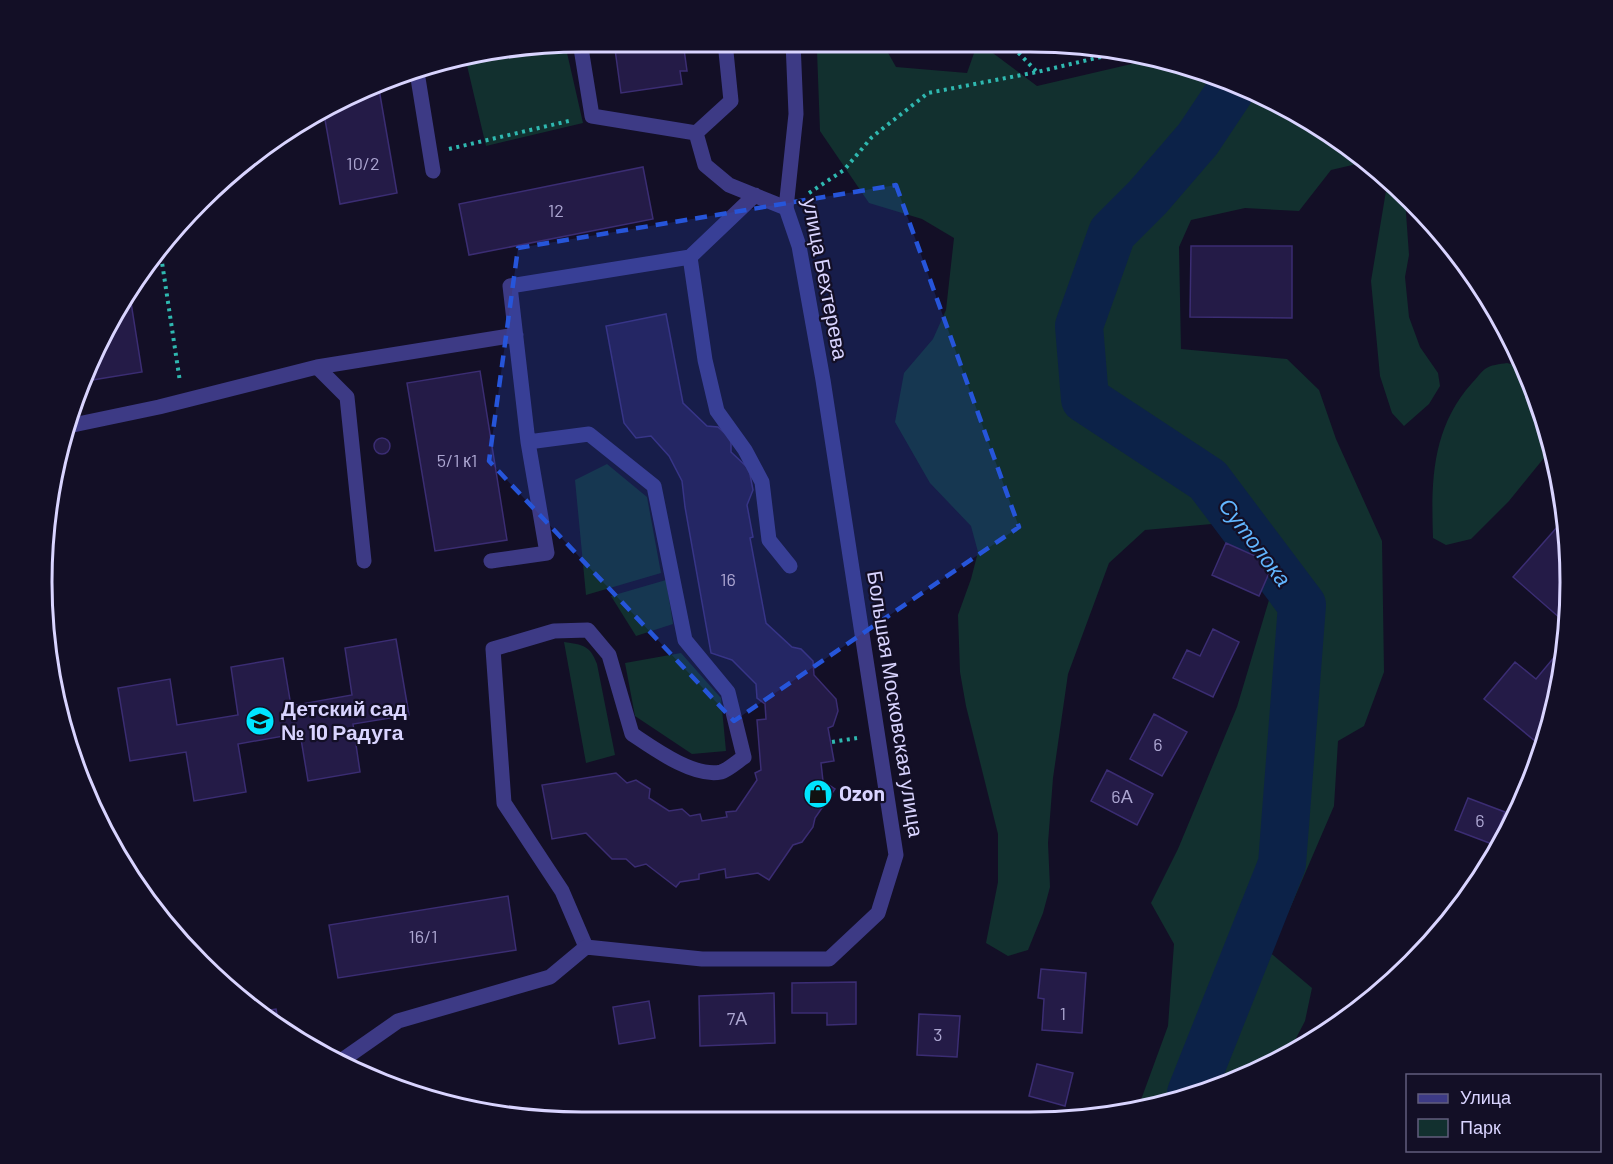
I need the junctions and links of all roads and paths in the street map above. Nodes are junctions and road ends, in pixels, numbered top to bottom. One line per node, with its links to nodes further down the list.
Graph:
1 (582, 52): 8 (street)
2 (726, 52): 9 (street)
3 (793, 52): 13 (street, улица Бехтерева)
4 (1018, 52): 6 (path)
5 (1100, 57): 6 (path)
6 (1037, 72): 13 (path)
7 (418, 79): 10 (street)
8 (592, 116): 9 (street); 10 (path)
9 (696, 133): 12 (street)
10 (430, 154): 11 (street)
11 (433, 171)
12 (755, 195): 13 (street); 14 (street)
13 (786, 208): 18 (street, улица Бехтерева)
14 (690, 257): 16 (street); 24 (street)
15 (162, 260): 19 (path)
16 (516, 335): 17 (street); 21 (street)
17 (317, 367): 19 (street); 22 (street)
18 (823, 380): 25 (street, Большая Московская улица)
19 (183, 401): 20 (street)
20 (77, 424)
21 (528, 442): 23 (street); 25 (street)
22 (364, 561)
23 (491, 561)
24 (790, 566)
25 (586, 947): 26 (street)
26 (348, 1057)

